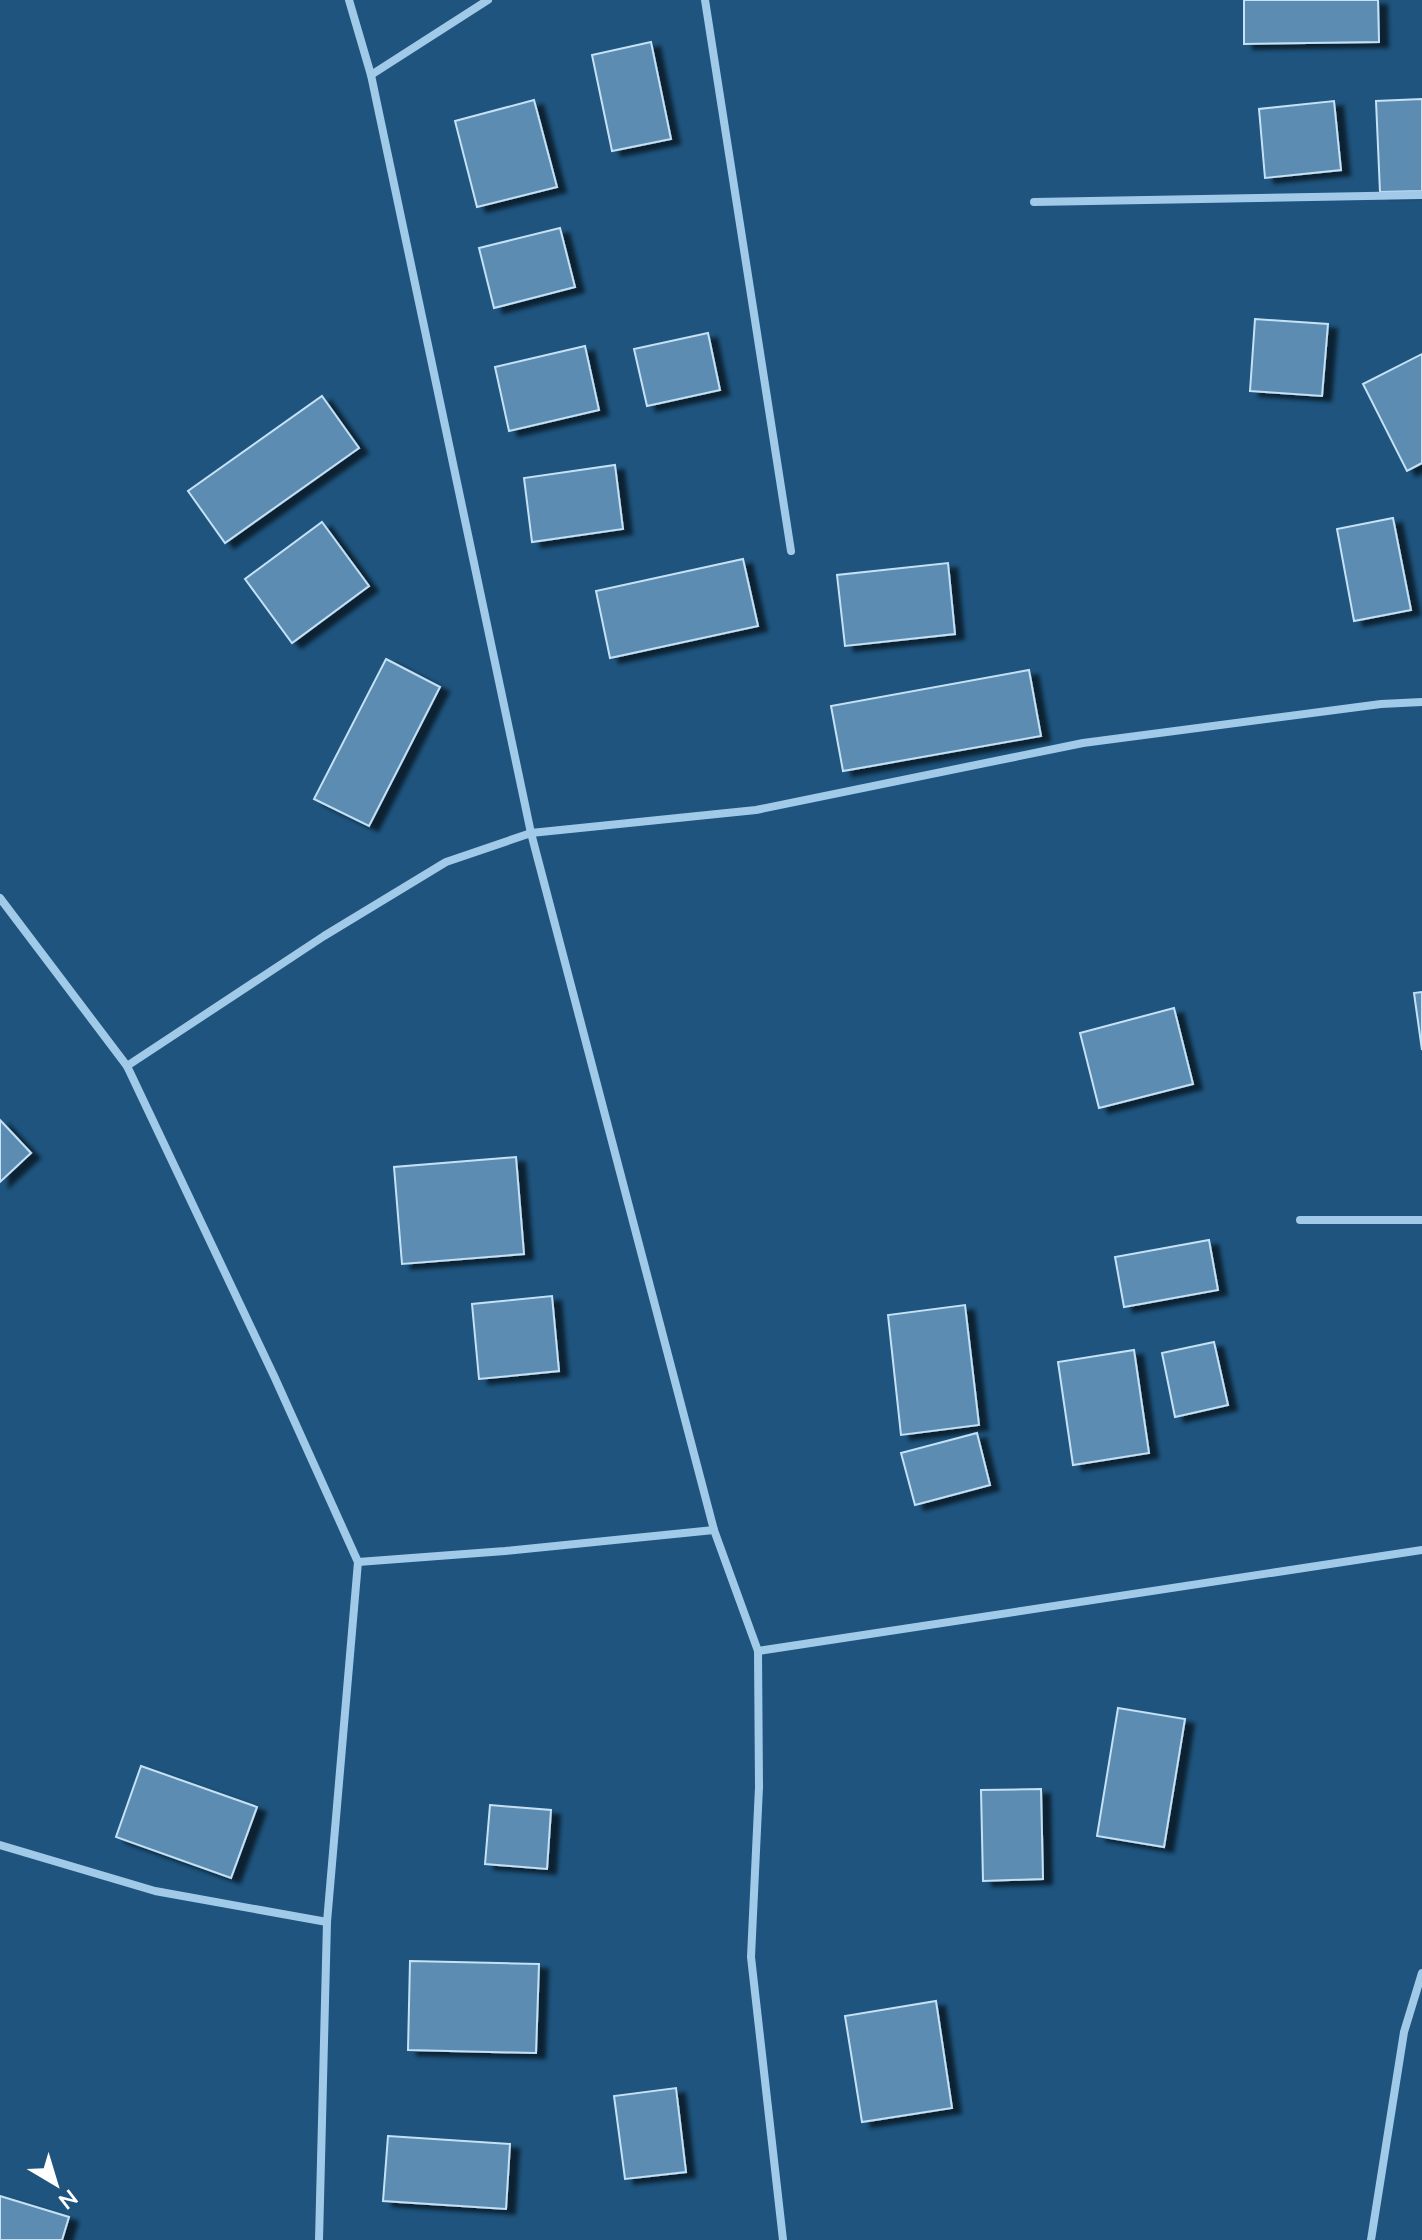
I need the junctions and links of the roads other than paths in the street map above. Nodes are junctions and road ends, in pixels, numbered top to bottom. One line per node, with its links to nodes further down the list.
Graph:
1 (349, 0): 4 (street)
2 (488, 0): 4 (street)
3 (705, 0): 7 (street)
4 (371, 75): 9 (street)
5 (1422, 195): 6 (street)
6 (1034, 202)
7 (791, 551)
8 (1422, 702): 9 (street)
9 (531, 833): 11 (street); 14 (street)
10 (0, 898): 11 (street)
11 (127, 1066): 16 (street)
12 (1300, 1220): 13 (street)
13 (1422, 1220)
14 (714, 1530): 16 (street); 17 (street)
15 (1422, 1550): 17 (street)
16 (358, 1562): 19 (street)
17 (758, 1651): 22 (street)
18 (0, 1845): 19 (street)
19 (327, 1922): 21 (street)
20 (1422, 1973): 23 (street)
21 (319, 2240)
22 (783, 2240)
23 (1371, 2240)

